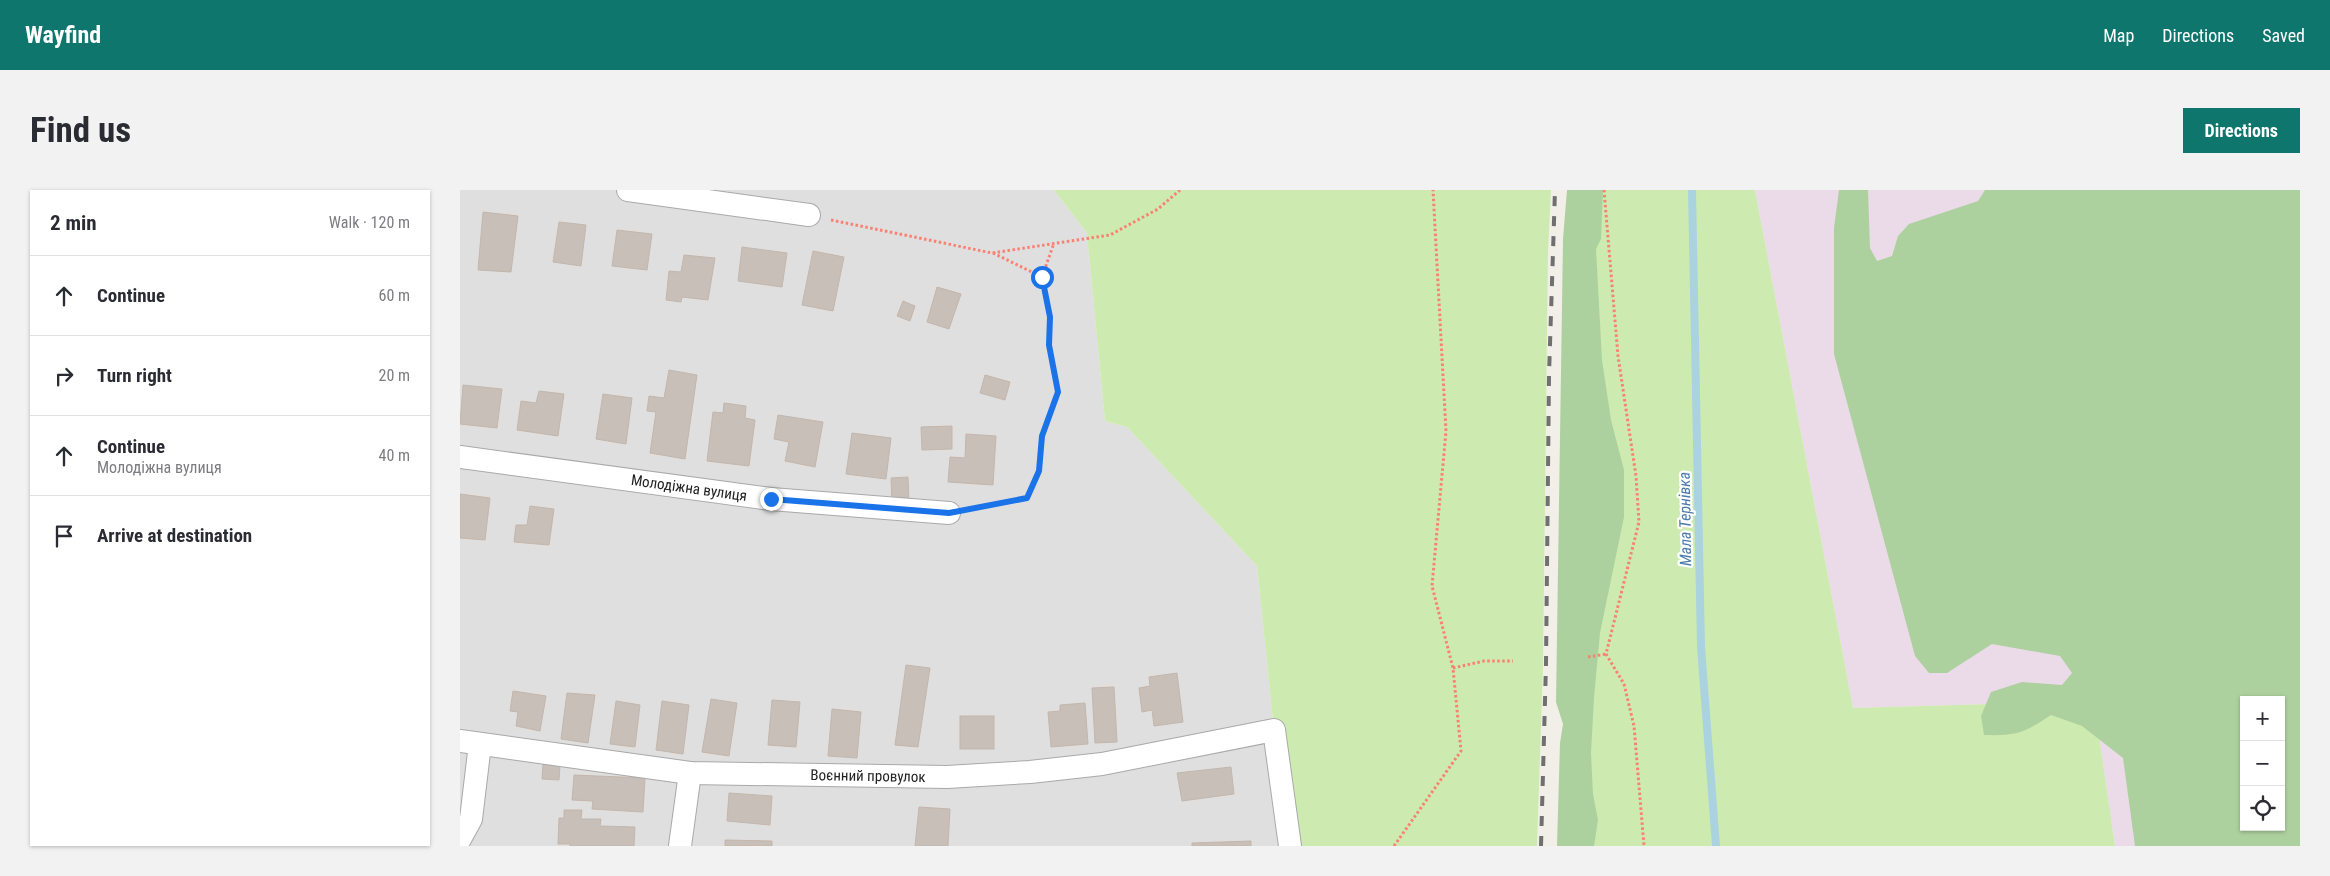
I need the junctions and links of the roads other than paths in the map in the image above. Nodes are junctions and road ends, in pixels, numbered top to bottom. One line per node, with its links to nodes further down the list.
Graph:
1 (628, 190): 2 (street)
2 (809, 215)
3 (460, 457): 4 (street, Молодіжна вулиця)
4 (949, 513)
5 (470, 742): 6 (street, Воєнний провулок); 7 (street)
6 (690, 773): 8 (street); 9 (street, Воєнний провулок)
7 (460, 839)
8 (680, 846)
9 (1290, 846)

